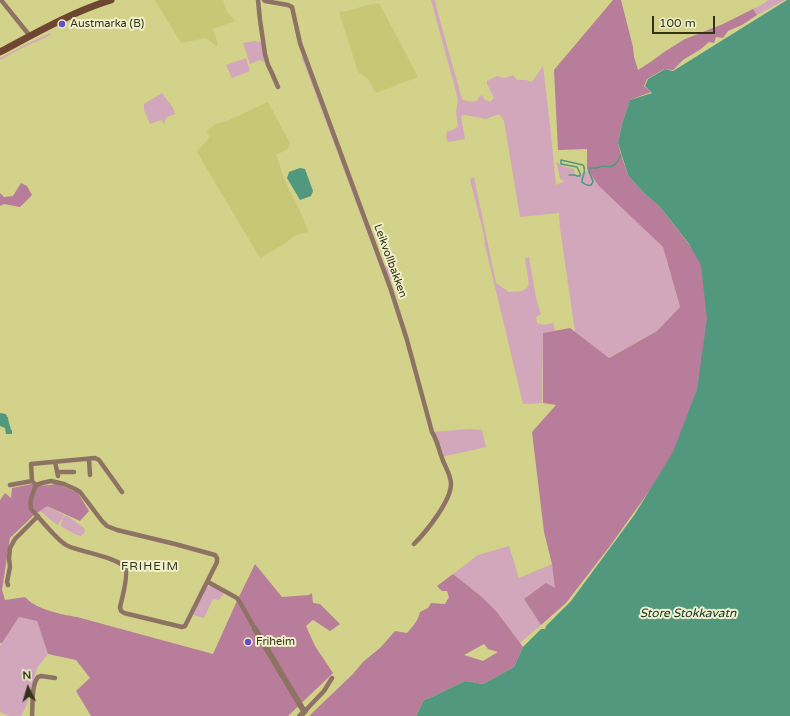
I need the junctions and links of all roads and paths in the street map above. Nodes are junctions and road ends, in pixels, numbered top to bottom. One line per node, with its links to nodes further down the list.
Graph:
1 (1, 0): 5 (street)
2 (111, 0): 5 (main road)
3 (258, 0): 7 (street)
4 (264, 0): 17 (street, Leikvollbakken)
5 (30, 36): 6 (main road)
6 (0, 52)
7 (278, 87)
8 (89, 459): 9 (street); 11 (street); 15 (street)
9 (55, 462): 10 (street); 12 (street)
10 (74, 472)
11 (90, 475)
12 (32, 481): 13 (street); 14 (street)
13 (10, 485)
14 (36, 485): 16 (street); 18 (street)
15 (122, 492)
16 (38, 516): 18 (street); 19 (street)
17 (414, 544)
18 (208, 582): 20 (street)
19 (8, 585)
20 (255, 628): 23 (street)
21 (55, 678): 24 (street)
22 (332, 678): 23 (street)
23 (305, 711): 25 (street)
24 (32, 716)
25 (300, 716)

